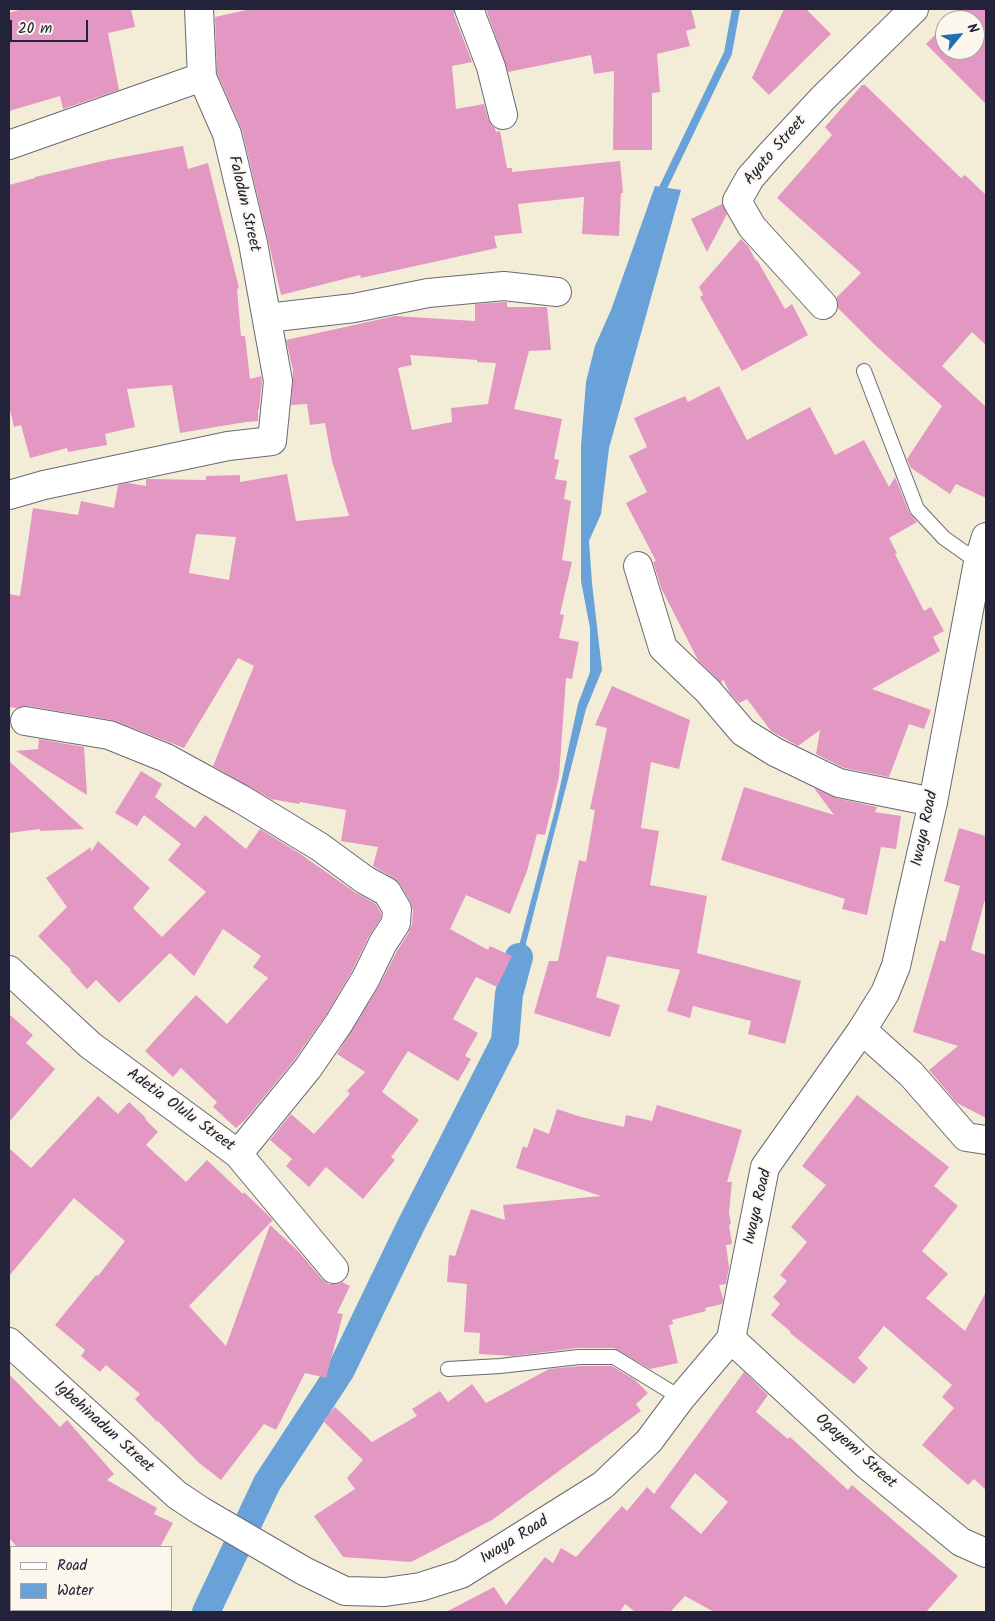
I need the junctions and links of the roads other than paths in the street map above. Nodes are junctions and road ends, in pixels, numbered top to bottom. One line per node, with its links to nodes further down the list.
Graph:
1 (199, 9): 4 (street, Falodun Street)
2 (469, 9): 5 (street)
3 (914, 9): 8 (street, Ayato Street)
4 (202, 77): 6 (street); 9 (street, Falodun Street)
5 (503, 115)
6 (9, 145)
7 (557, 292): 9 (street)
8 (823, 305)
9 (267, 318): 11 (street, Falodun Street)
10 (864, 371): 13 (lane)
11 (9, 495)
12 (986, 537): 13 (street, Iwaya Road)
13 (978, 562): 16 (street, Iwaya Road)
14 (638, 566): 16 (street)
15 (25, 721): 20 (street)
16 (933, 802): 18 (street, Iwaya Road)
17 (9, 970): 20 (street, Adetia Olulu Street)
18 (862, 1030): 19 (street); 22 (street, Iwaya Road)
19 (986, 1140)
20 (238, 1154): 21 (street, Adetia Olulu Street)
21 (334, 1269)
22 (731, 1339): 25 (street, Iwaya Road); 26 (street, Ogayemi Street)
23 (9, 1342): 27 (street, Igbehinadun Street)
24 (448, 1369): 25 (lane)
25 (681, 1398): 27 (street, Iwaya Road)
26 (986, 1553)
27 (282, 1557)

